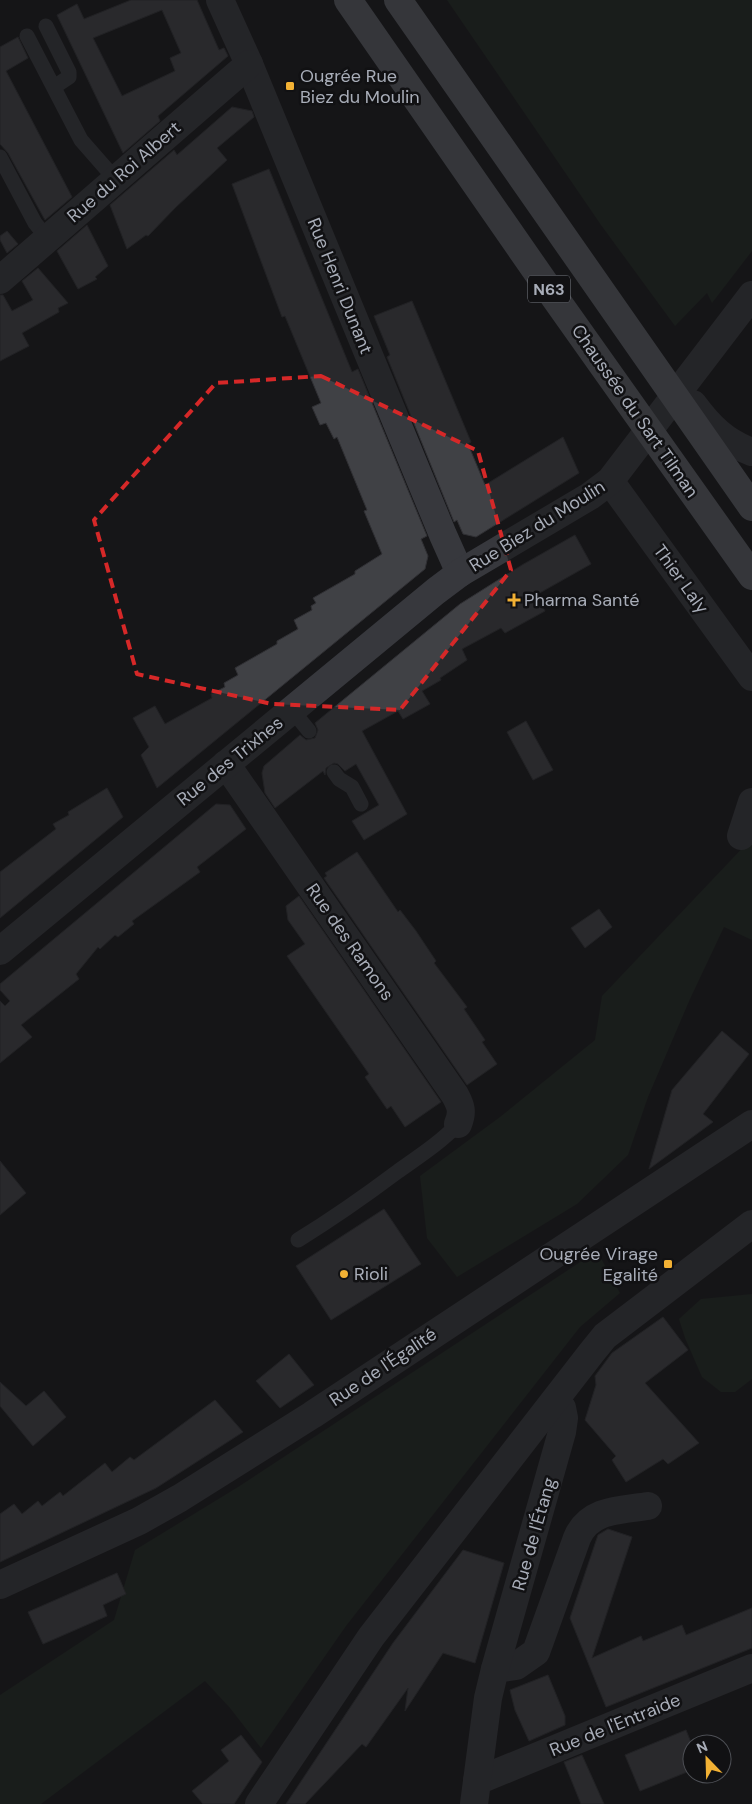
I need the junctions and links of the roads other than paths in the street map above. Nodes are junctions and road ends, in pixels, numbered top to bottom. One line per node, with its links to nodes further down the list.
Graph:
1 (220, 0): 6 (street, Rue Henri Dunant)
2 (348, 0): 18 (highway, Chaussée du Sart Tilman / N63, bridge)
3 (398, 0): 16 (highway, N63, bridge)
4 (46, 26): 7 (lane)
5 (27, 36): 7 (lane)
6 (249, 64): 9 (street, Rue du Roi Albert); 17 (street, Rue Henri Dunant)
7 (54, 87): 9 (lane)
8 (0, 157): 10 (lane)
9 (116, 180): 10 (street, Rue du Roi Albert)
10 (48, 239): 11 (street, Rue du Roi Albert)
11 (0, 280)
12 (752, 295): 13 (street, Rue Biez du Moulin)
13 (681, 389): 14 (street); 15 (street, Rue Biez du Moulin)
14 (752, 452)
15 (610, 482): 17 (street, Rue Biez du Moulin); 19 (street, Thier Laly)
16 (752, 506)
17 (460, 573): 20 (street, Rue des Trixhes)
18 (752, 576)
19 (752, 677)
20 (292, 710): 21 (lane); 22 (street, Rue des Trixhes)
21 (309, 731)
22 (226, 764): 27 (street, Rue des Trixhes); 28 (street, Rue des Ramons)
23 (334, 772): 25 (lane)
24 (752, 802): 26 (street)
25 (362, 804)
26 (740, 836)
27 (0, 951)
28 (458, 1124): 31 (lane)
29 (752, 1124): 34 (street, Rue de l'Égalité)
30 (752, 1224): 32 (street)
31 (298, 1240)
32 (554, 1402): 36 (street, Rue de l'Étang); 38 (street)
33 (648, 1506): 36 (street)
34 (0, 1585)
35 (752, 1668): 37 (street, Rue de l'Entraide)
36 (495, 1669): 37 (street, Rue de l'Étang)
37 (476, 1792)
38 (259, 1804)

